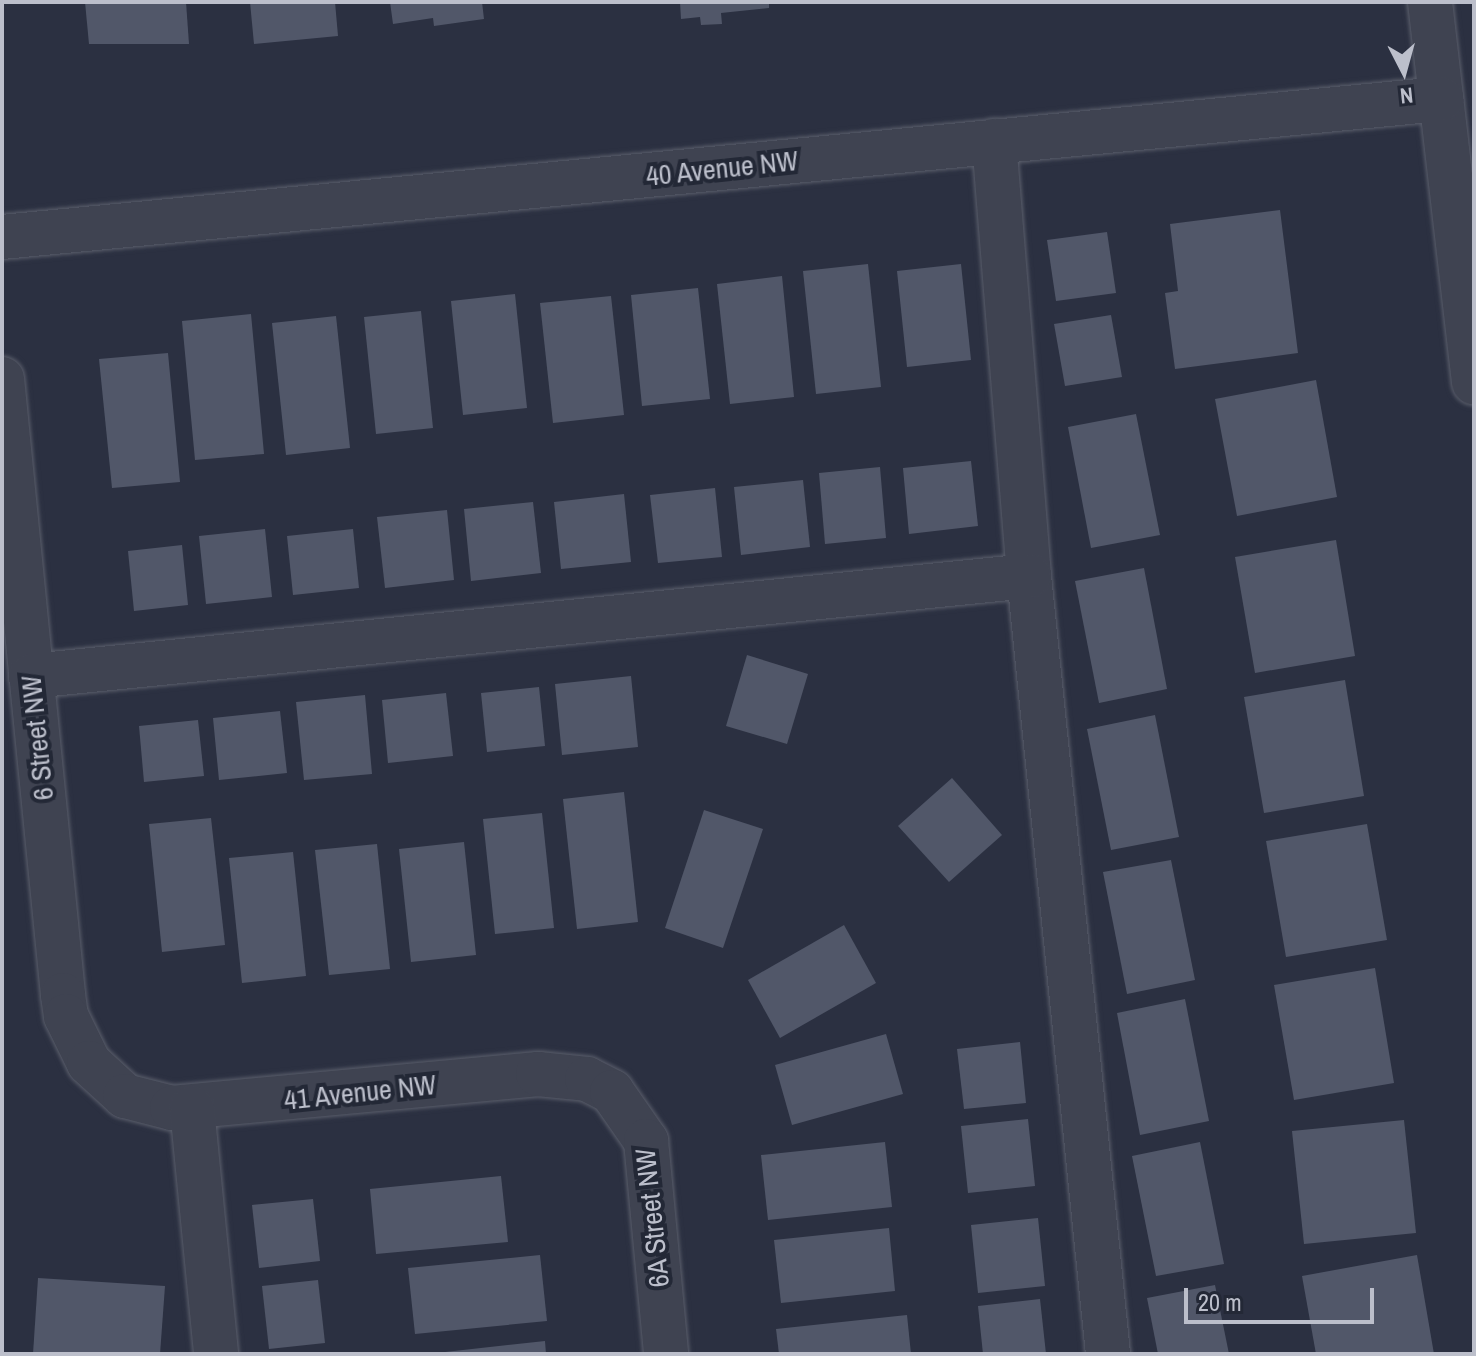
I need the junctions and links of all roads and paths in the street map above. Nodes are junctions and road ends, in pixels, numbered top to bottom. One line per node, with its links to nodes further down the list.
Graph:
1 (1430, 2): 2 (street)
2 (1441, 99): 3 (street, 40 Avenue NW); 6 (street)
3 (994, 141): 4 (street, 40 Avenue NW); 7 (street)
4 (2, 237)
5 (2, 379): 8 (street, 6 Street NW)
6 (1474, 382)
7 (1029, 576): 8 (street); 14 (street)
8 (31, 676): 9 (street, 6 Street NW)
9 (109, 1085): 11 (street, 41 Avenue NW)
10 (612, 1092): 11 (street, 41 Avenue NW); 13 (street, 6A Street NW)
11 (192, 1108): 12 (street)
12 (216, 1354)
13 (666, 1354)
14 (1108, 1354)

